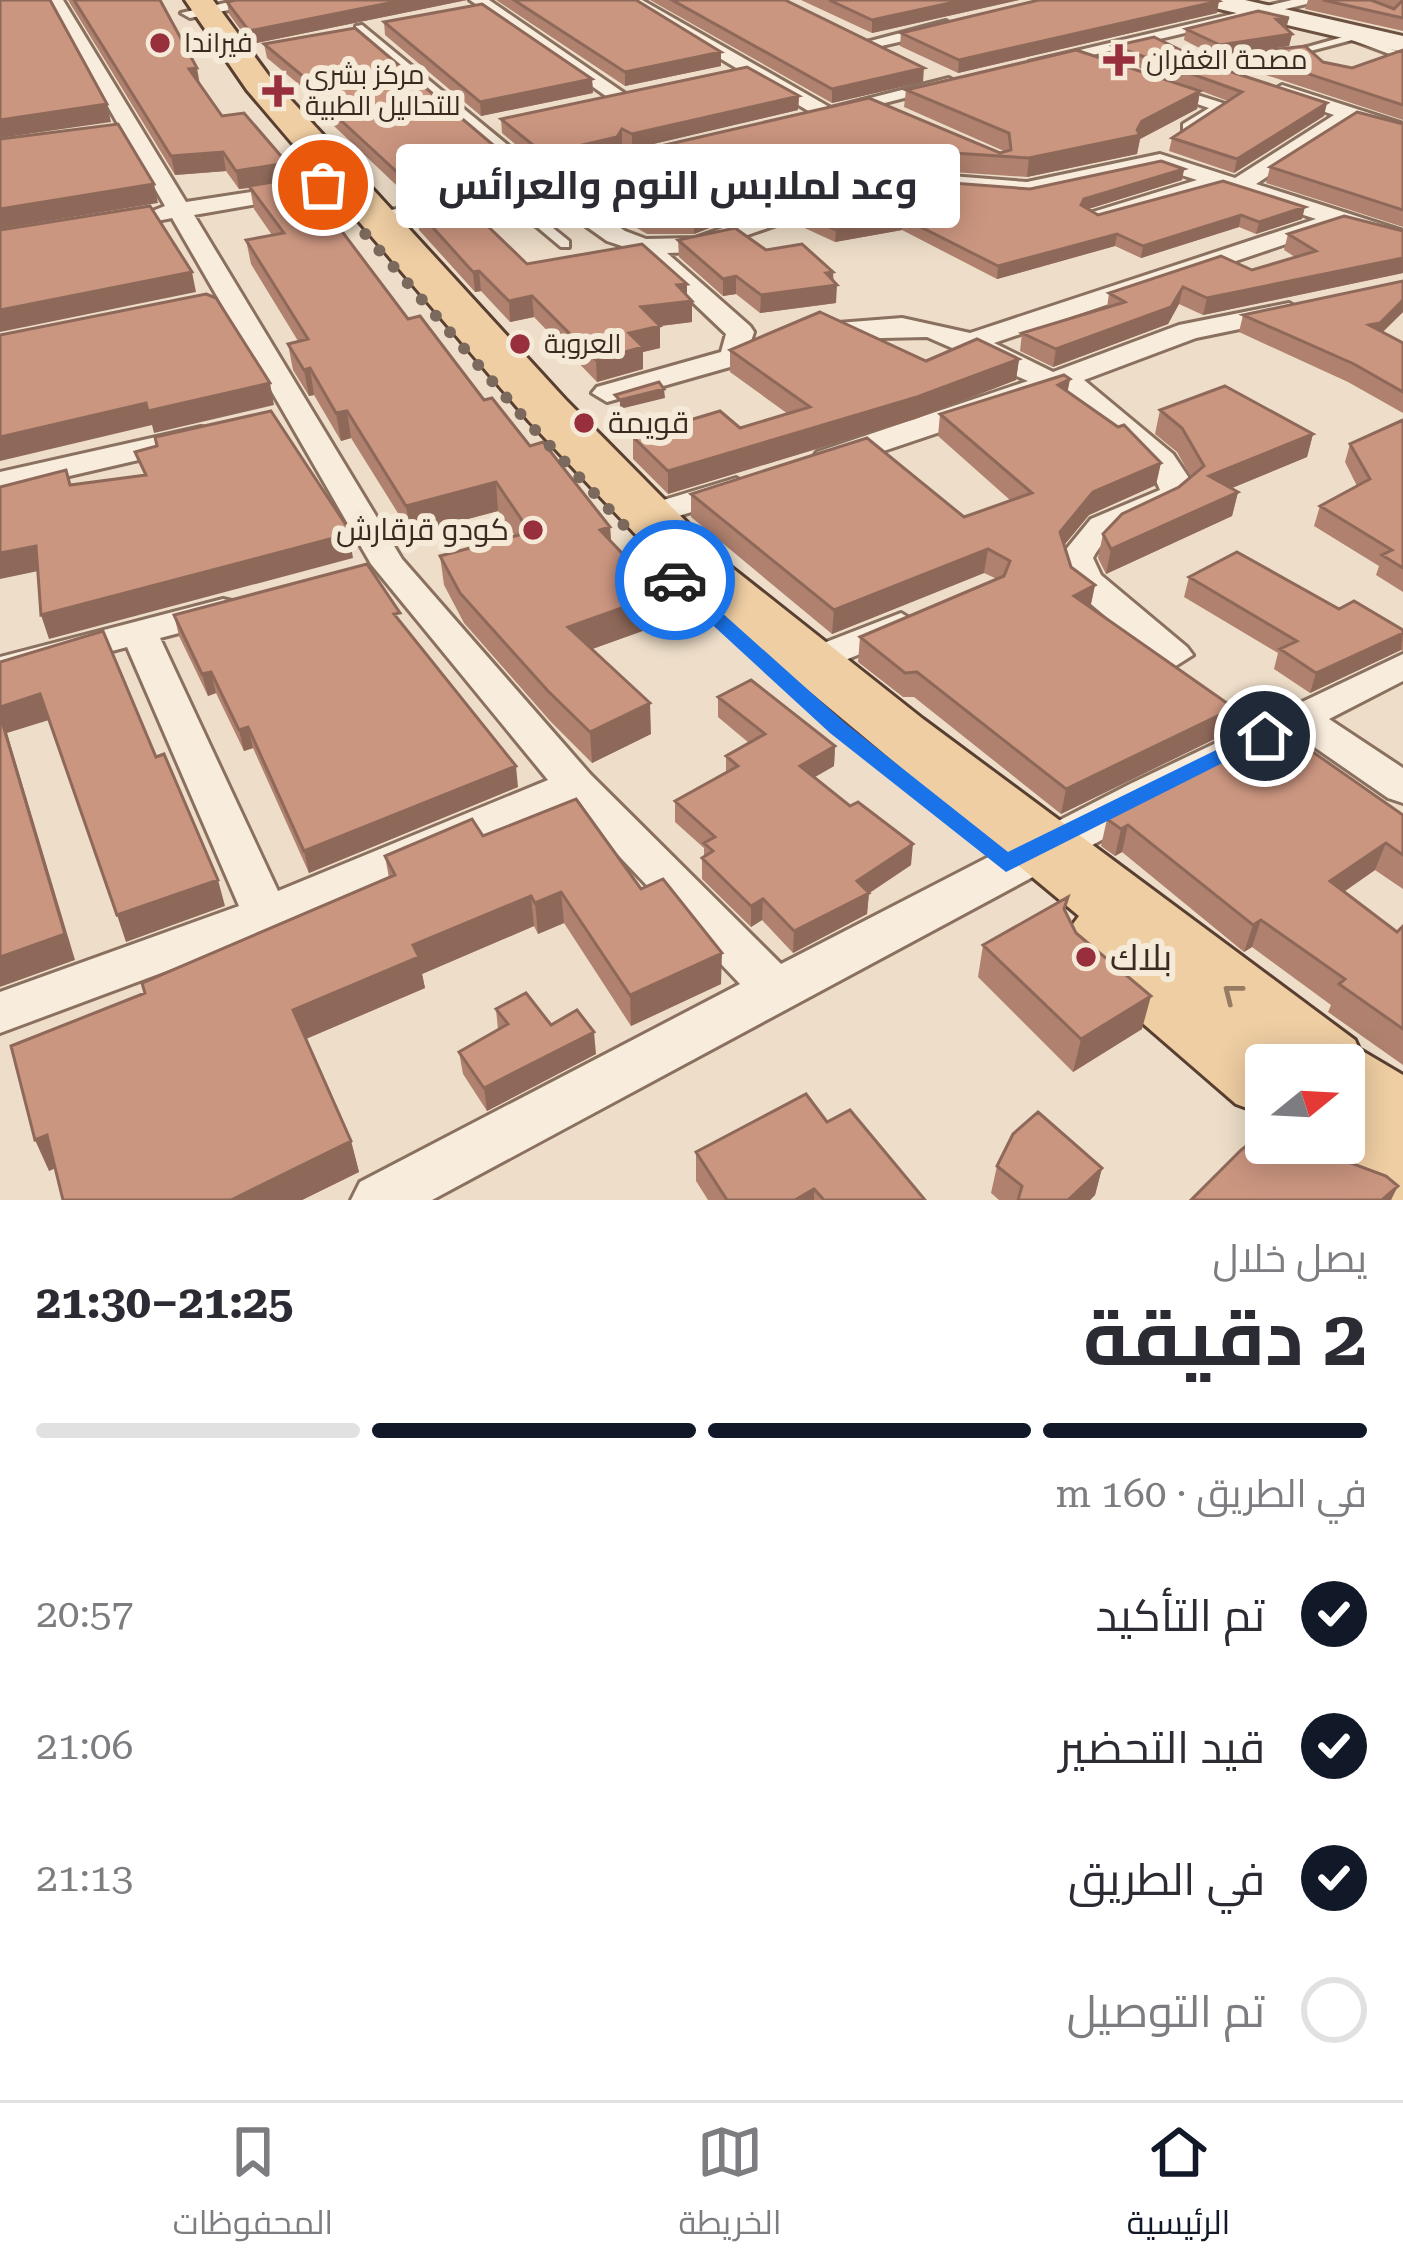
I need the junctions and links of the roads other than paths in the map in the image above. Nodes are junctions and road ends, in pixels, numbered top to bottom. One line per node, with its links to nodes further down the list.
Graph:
1 (55, 0): 41 (street)
2 (269, 0): 9 (street)
3 (630, 0): 21 (street)
4 (1210, 0): 7 (main road)
5 (1316, 0): 7 (street)
6 (476, 6): 25 (street)
7 (1251, 12): 12 (main road); 13 (street)
8 (975, 20): 14 (street)
9 (212, 21): 40 (main road)
10 (362, 30): 33 (street)
11 (847, 34): 14 (street)
12 (1345, 35): 15 (main road); 17 (lane); 19 (lane)
13 (1151, 36): 16 (street); 19 (street)
14 (868, 44): 18 (street)
15 (1403, 44)
16 (1071, 55): 20 (street); 36 (street)
17 (1403, 56)
18 (910, 63)
19 (1205, 64): 28 (street)
20 (1012, 68)
21 (748, 70): 23 (street); 29 (street)
22 (952, 78): 27 (street)
23 (708, 79)
24 (643, 93): 25 (street)
25 (620, 98): 26 (street)
26 (596, 102)
27 (869, 104): 29 (street); 31 (street)
28 (1349, 114): 34 (street); 38 (street)
29 (829, 115): 32 (street)
30 (503, 122): 33 (street)
31 (912, 123)
32 (789, 124)
33 (480, 127): 37 (street)
34 (1403, 130)
35 (730, 139): 37 (street)
36 (1160, 161): 38 (street); 47 (street)
37 (548, 183): 39 (street); 47 (street)
38 (1228, 184): 42 (street); 44 (street)
39 (503, 193): 40 (street); 46 (lane)
40 (351, 195): 41 (street); 55 (main road); 68 (main road)
41 (178, 210): 43 (street); 53 (street)
42 (1095, 215)
43 (139, 217)
44 (1339, 219): 45 (street); 50 (street)
45 (1403, 239)
46 (565, 244)
47 (644, 247): 52 (street)
48 (1329, 302): 51 (street)
49 (838, 332): 50 (street)
50 (969, 342): 51 (street)
51 (1060, 382): 55 (street); 61 (street)
52 (607, 394)
53 (300, 414): 54 (street); 56 (street)
54 (0, 482)
55 (646, 516): 62 (main road)
56 (388, 564): 57 (street); 66 (street)
57 (343, 576)
58 (253, 602): 60 (street)
59 (932, 611): 62 (street)
60 (140, 633): 64 (street); 69 (street)
61 (1174, 656)
62 (811, 662): 68 (main road)
63 (1403, 666): 65 (street)
64 (0, 669)
65 (1300, 718): 67 (street); 68 (street)
66 (576, 785): 69 (street); 70 (street)
67 (1403, 788)
68 (1024, 854): 70 (street); 72 (main road, one-way to 68); 73 (main road)
69 (266, 915): 71 (street)
70 (778, 992): 78 (street)
71 (0, 1013)
72 (1295, 1044)
73 (1245, 1059)
74 (1365, 1096): 75 (main road)
75 (1403, 1126)
76 (1365, 1155): 77 (main road)
77 (1403, 1184)
78 (379, 1200)

